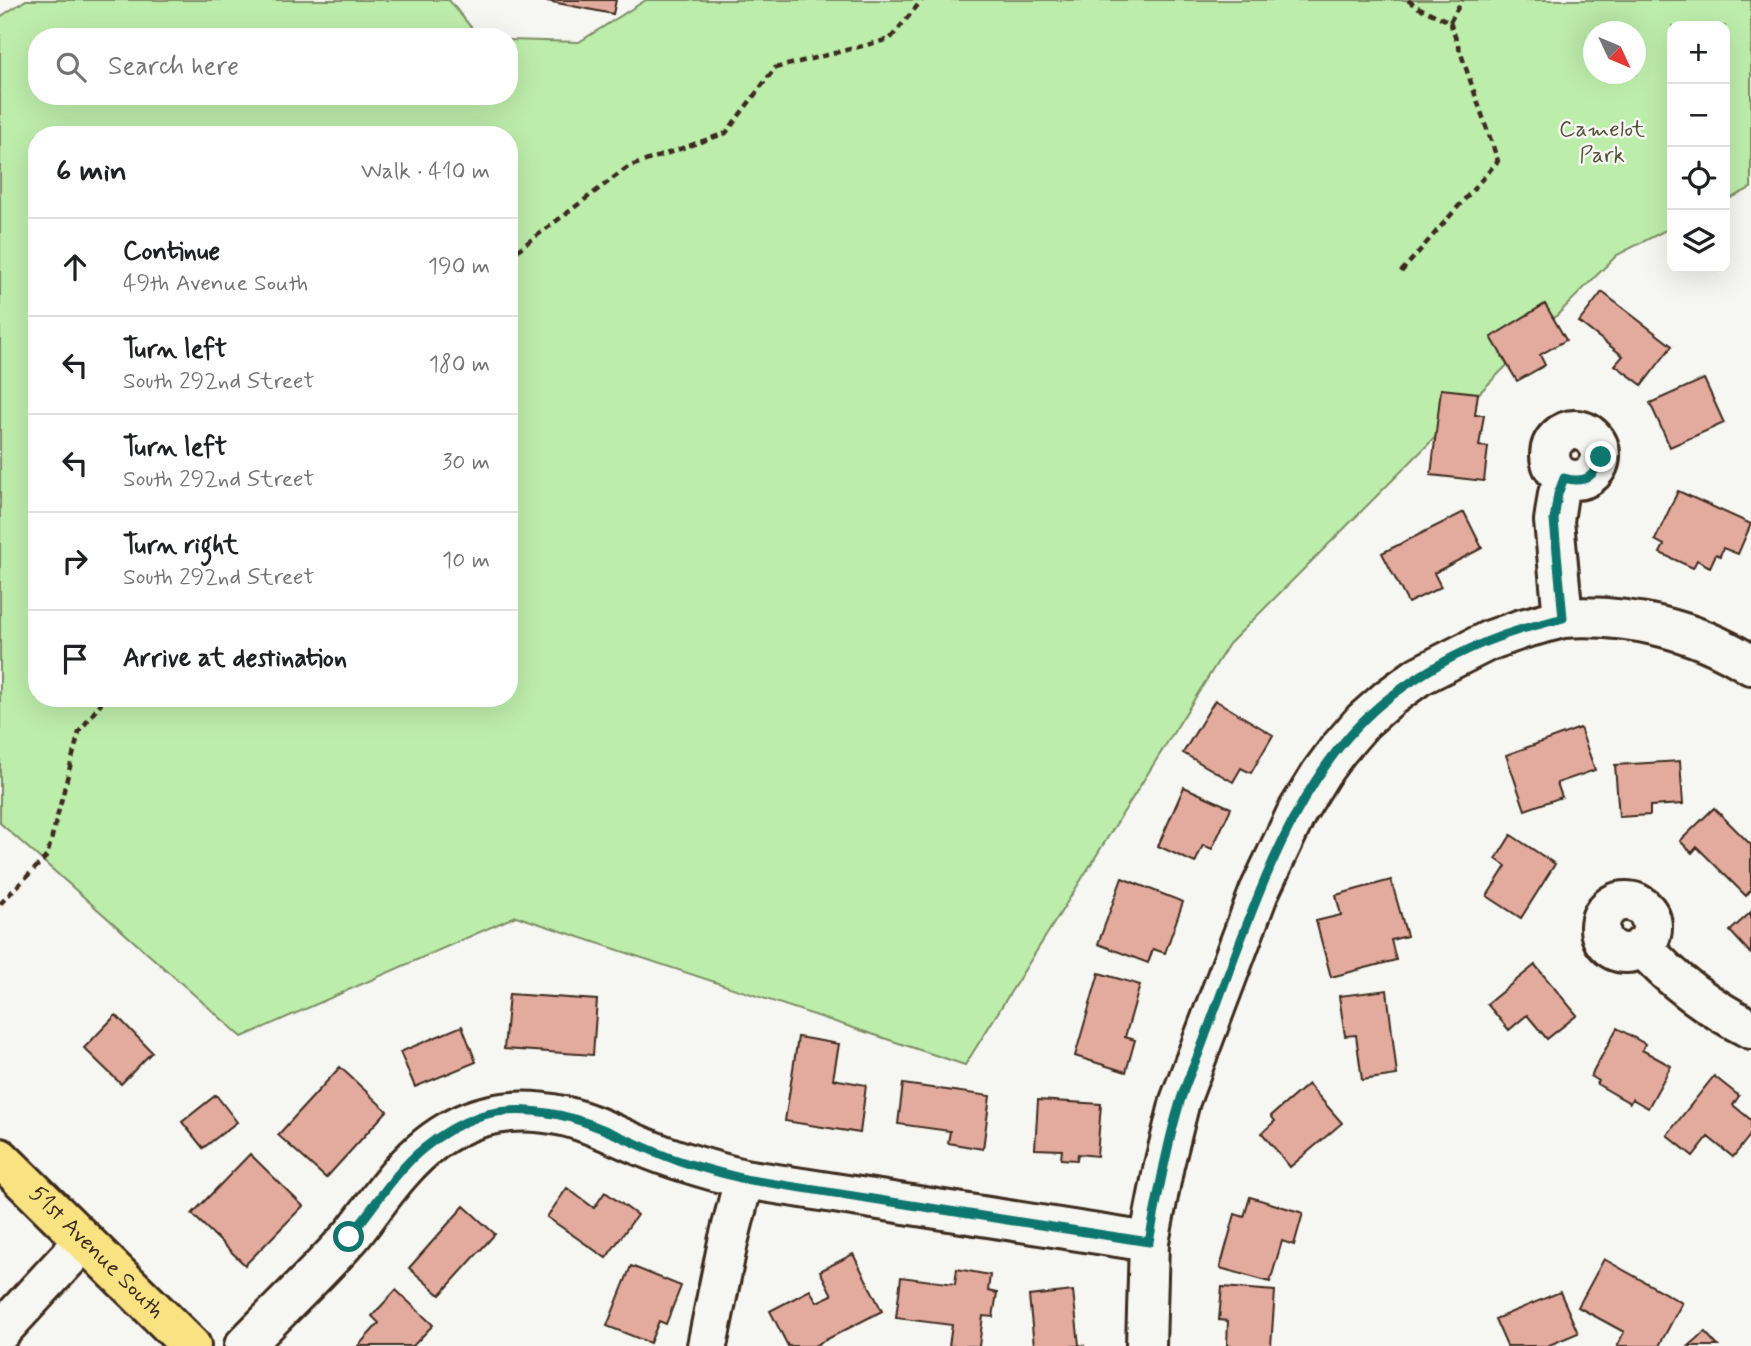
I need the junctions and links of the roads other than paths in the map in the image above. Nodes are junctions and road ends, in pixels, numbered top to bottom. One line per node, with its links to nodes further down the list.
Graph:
1 (1564, 478): 2 (street)
2 (1563, 618): 3 (street); 9 (street)
3 (1751, 665)
4 (1643, 946): 5 (street)
5 (1751, 1030)
6 (0, 1158): 8 (main road, 51st Avenue South)
7 (744, 1179): 9 (street); 12 (street); 13 (street)
8 (84, 1241): 10 (street); 11 (main road, 51st Avenue South)
9 (1149, 1242): 14 (street)
10 (0, 1332)
11 (191, 1346)
12 (244, 1346)
13 (707, 1346)
14 (1146, 1346)

